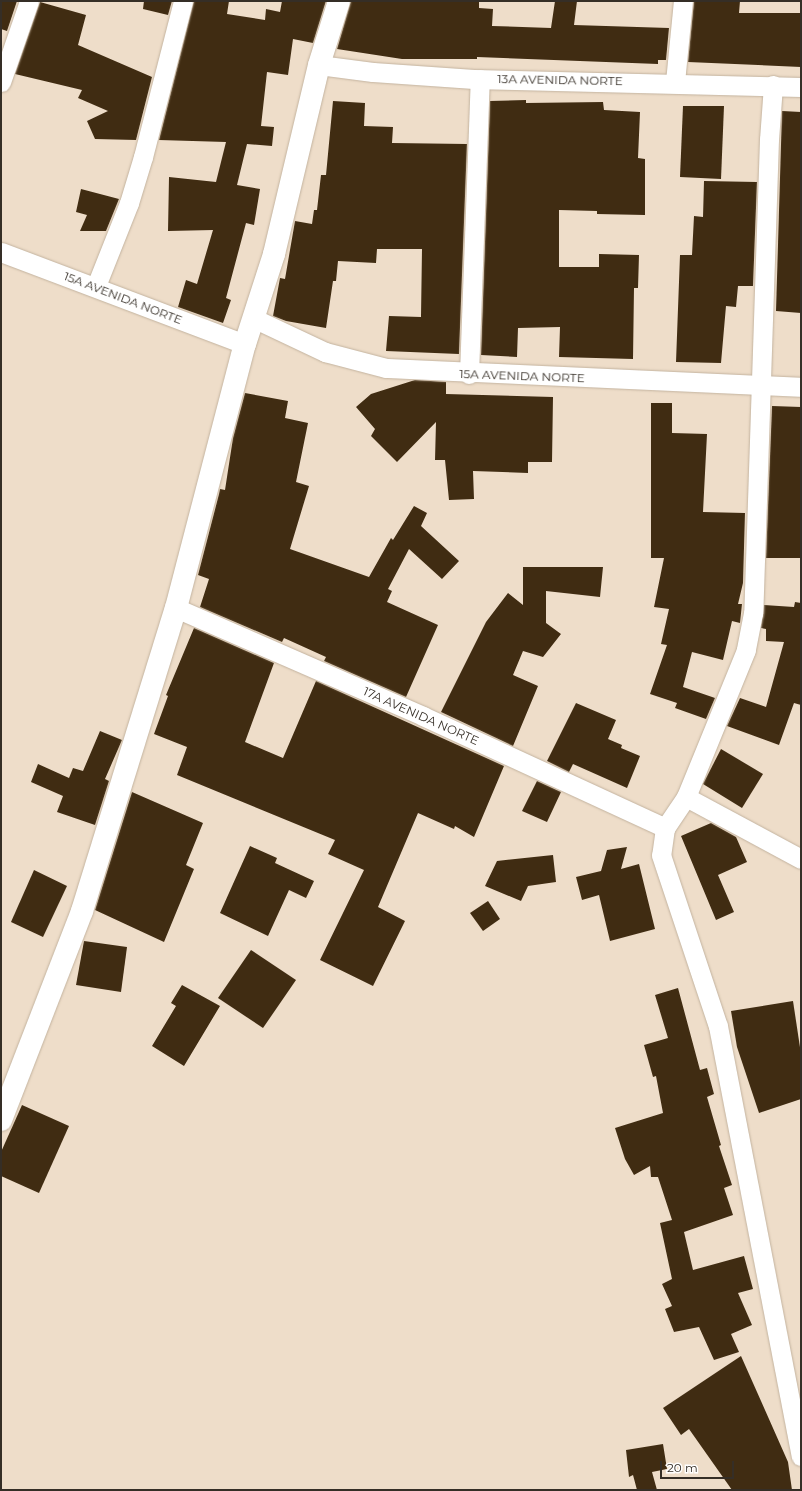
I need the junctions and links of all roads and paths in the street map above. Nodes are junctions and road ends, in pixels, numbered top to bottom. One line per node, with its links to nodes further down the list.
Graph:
1 (29, 1): 7 (street)
2 (183, 1): 12 (street)
3 (339, 1): 5 (street)
4 (683, 1): 8 (street)
5 (319, 65): 6 (street, 13A AVENIDA NORTE); 13 (street)
6 (480, 79): 8 (street, 13A AVENIDA NORTE); 15 (street)
7 (1, 82)
8 (675, 82): 9 (street, 13A AVENIDA NORTE)
9 (773, 86): 10 (street, 13A AVENIDA NORTE); 16 (street)
10 (801, 87)
11 (1, 252): 12 (street, 15A AVENIDA NORTE)
12 (96, 286): 14 (street, 15A AVENIDA NORTE)
13 (253, 318): 14 (street); 15 (street, 15A AVENIDA NORTE)
14 (245, 344): 18 (street)
15 (469, 374): 16 (street, 15A AVENIDA NORTE)
16 (761, 385): 17 (street, 15A AVENIDA NORTE); 19 (street)
17 (801, 387)
18 (176, 608): 20 (street, 17A AVENIDA NORTE); 22 (street)
19 (686, 797): 20 (street); 21 (street)
20 (665, 828): 23 (street)
21 (801, 859)
22 (1, 1120)
23 (801, 1456)

